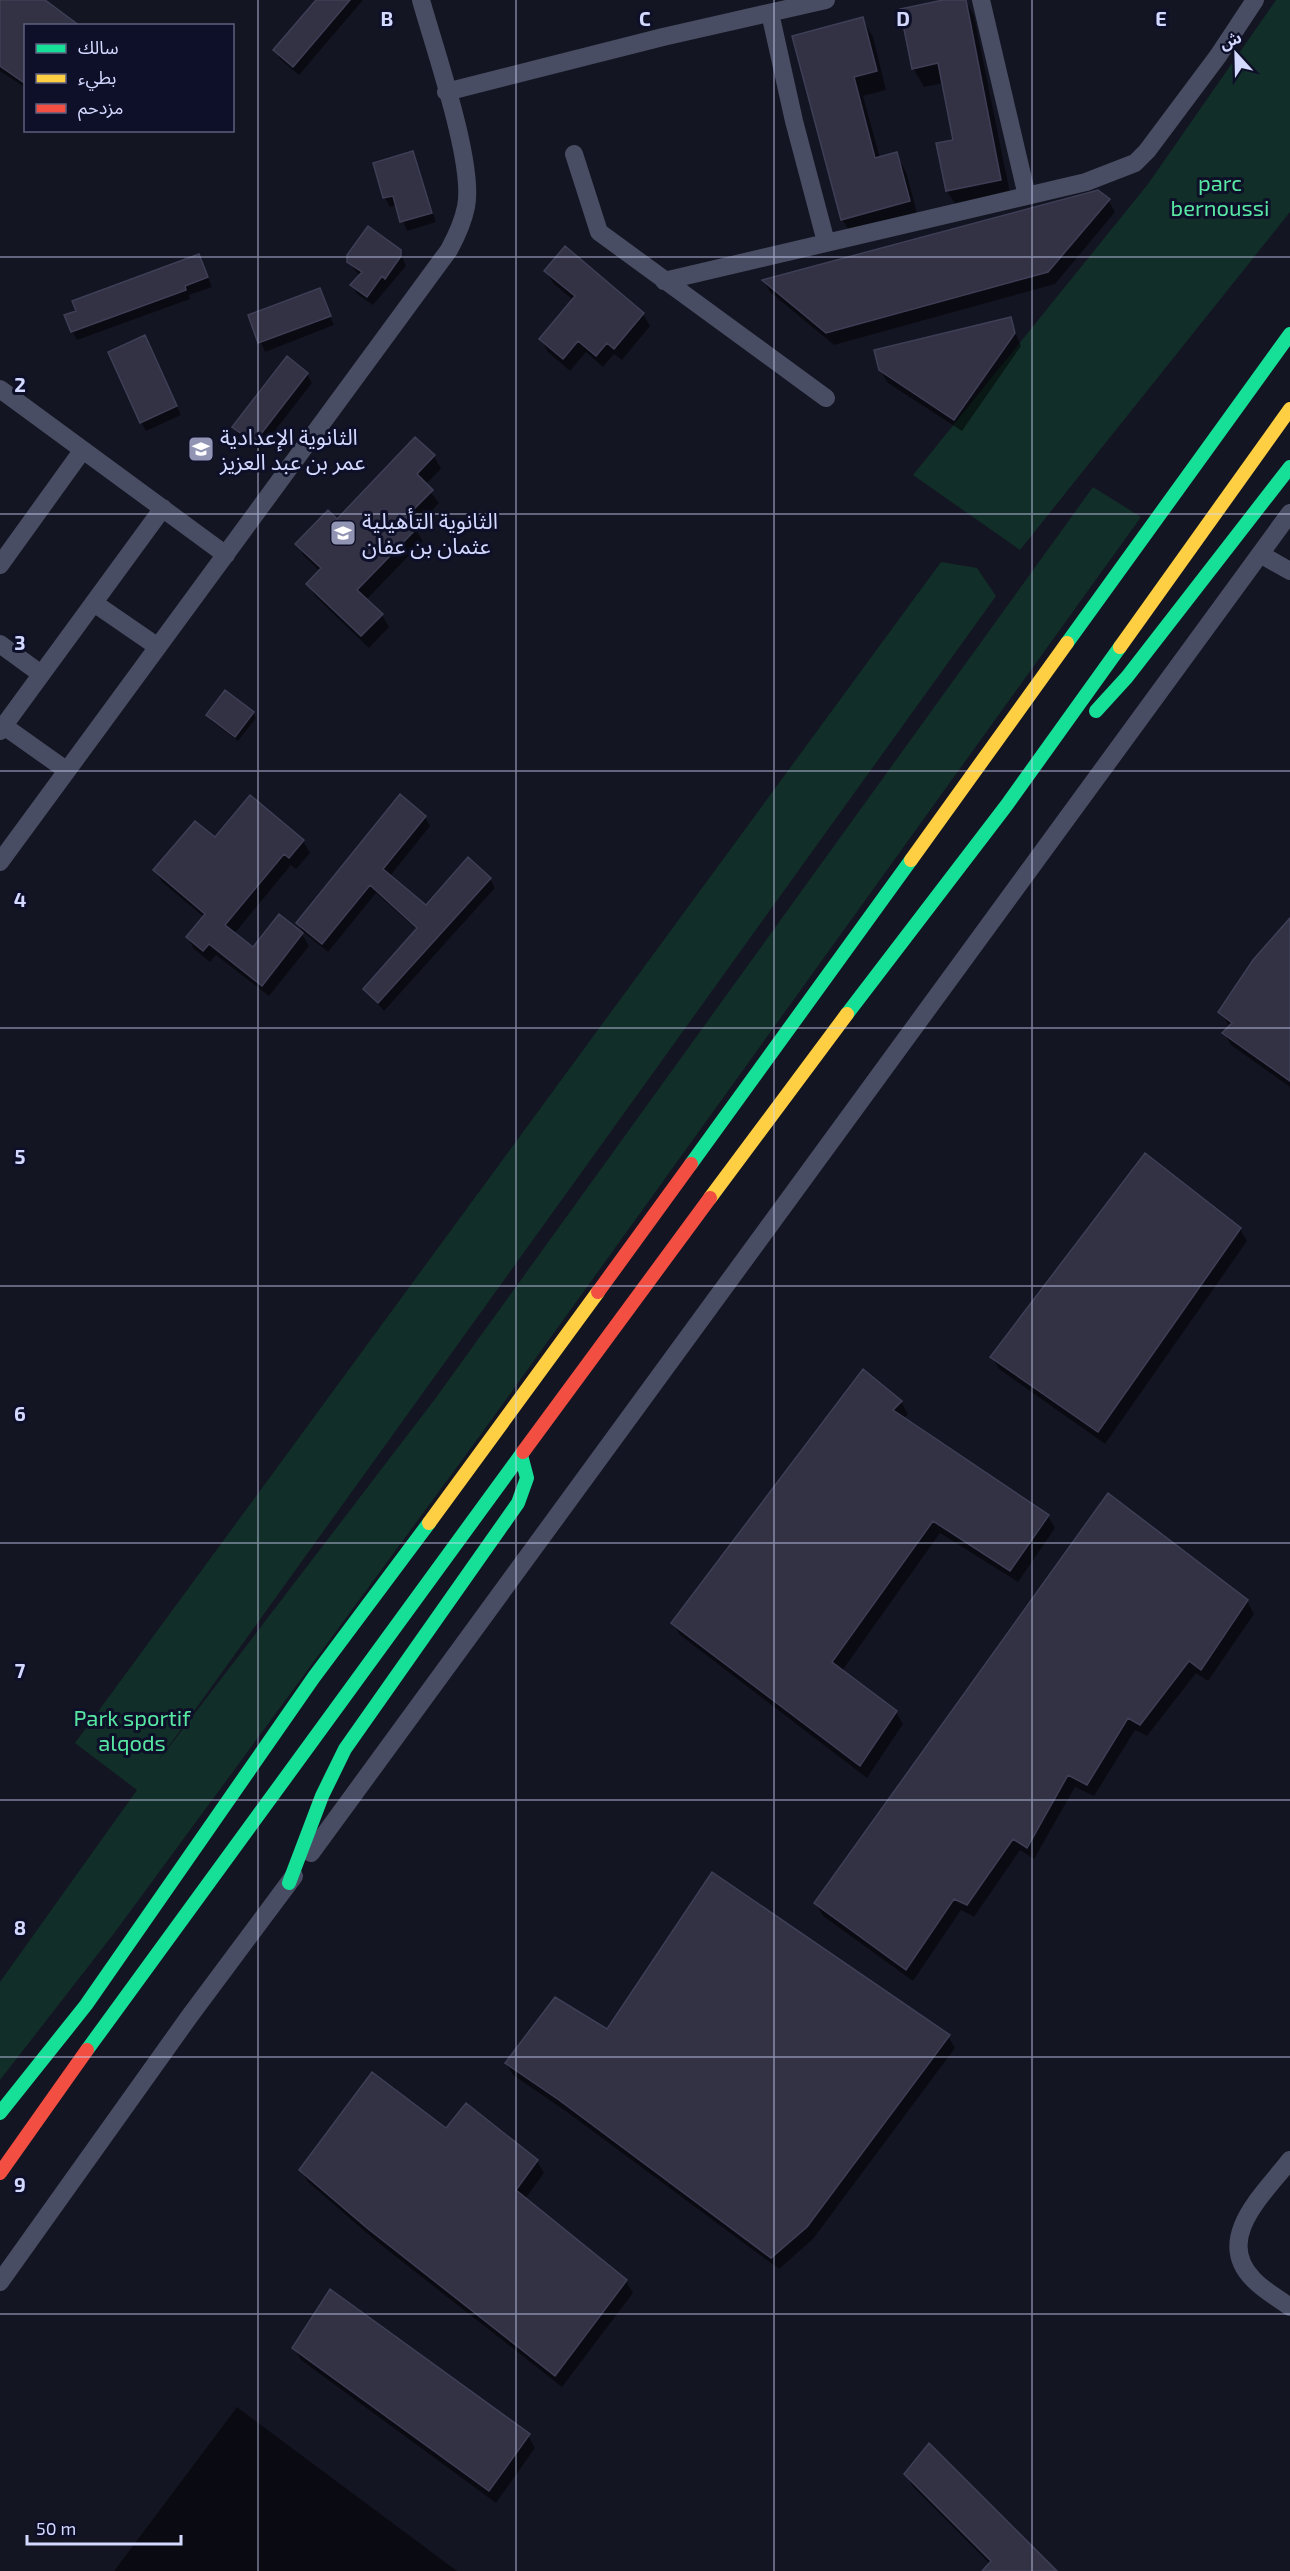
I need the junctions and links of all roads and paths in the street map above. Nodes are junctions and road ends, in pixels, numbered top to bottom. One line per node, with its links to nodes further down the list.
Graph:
1 (421, 0): 6 (street)
2 (826, 0): 5 (street)
3 (981, 0): 8 (street)
4 (1255, 0): 8 (street)
5 (770, 13): 6 (street); 9 (street)
6 (446, 92): 20 (street)
7 (574, 154): 10 (street)
8 (1028, 196): 9 (street)
9 (826, 242): 10 (street)
10 (664, 281): 13 (street)
11 (1290, 334): 33 (highway)
12 (0, 389): 15 (street)
13 (826, 398)
14 (1290, 410): 29 (highway)
15 (82, 451): 17 (street); 21 (street)
16 (1290, 467): 29 (highway)
17 (163, 508): 20 (street); 23 (street)
18 (1290, 513): 19 (street)
19 (1260, 554): 22 (street); 32 (street)
20 (226, 555): 25 (street)
21 (0, 566)
22 (1290, 571)
23 (94, 603): 25 (street); 26 (street)
24 (0, 644): 26 (street)
25 (158, 647): 28 (street)
26 (41, 674): 27 (street)
27 (2, 728): 28 (street)
28 (66, 770): 30 (street)
29 (1006, 806): 31 (highway)
30 (1, 857)
31 (521, 1455): 32 (highway); 37 (highway)
32 (289, 1883): 38 (street)
33 (86, 2005): 34 (highway); 35 (highway)
34 (0, 2095)
35 (0, 2113)
36 (1290, 2160): 39 (street)
37 (0, 2173)
38 (0, 2282)
39 (1290, 2307)

